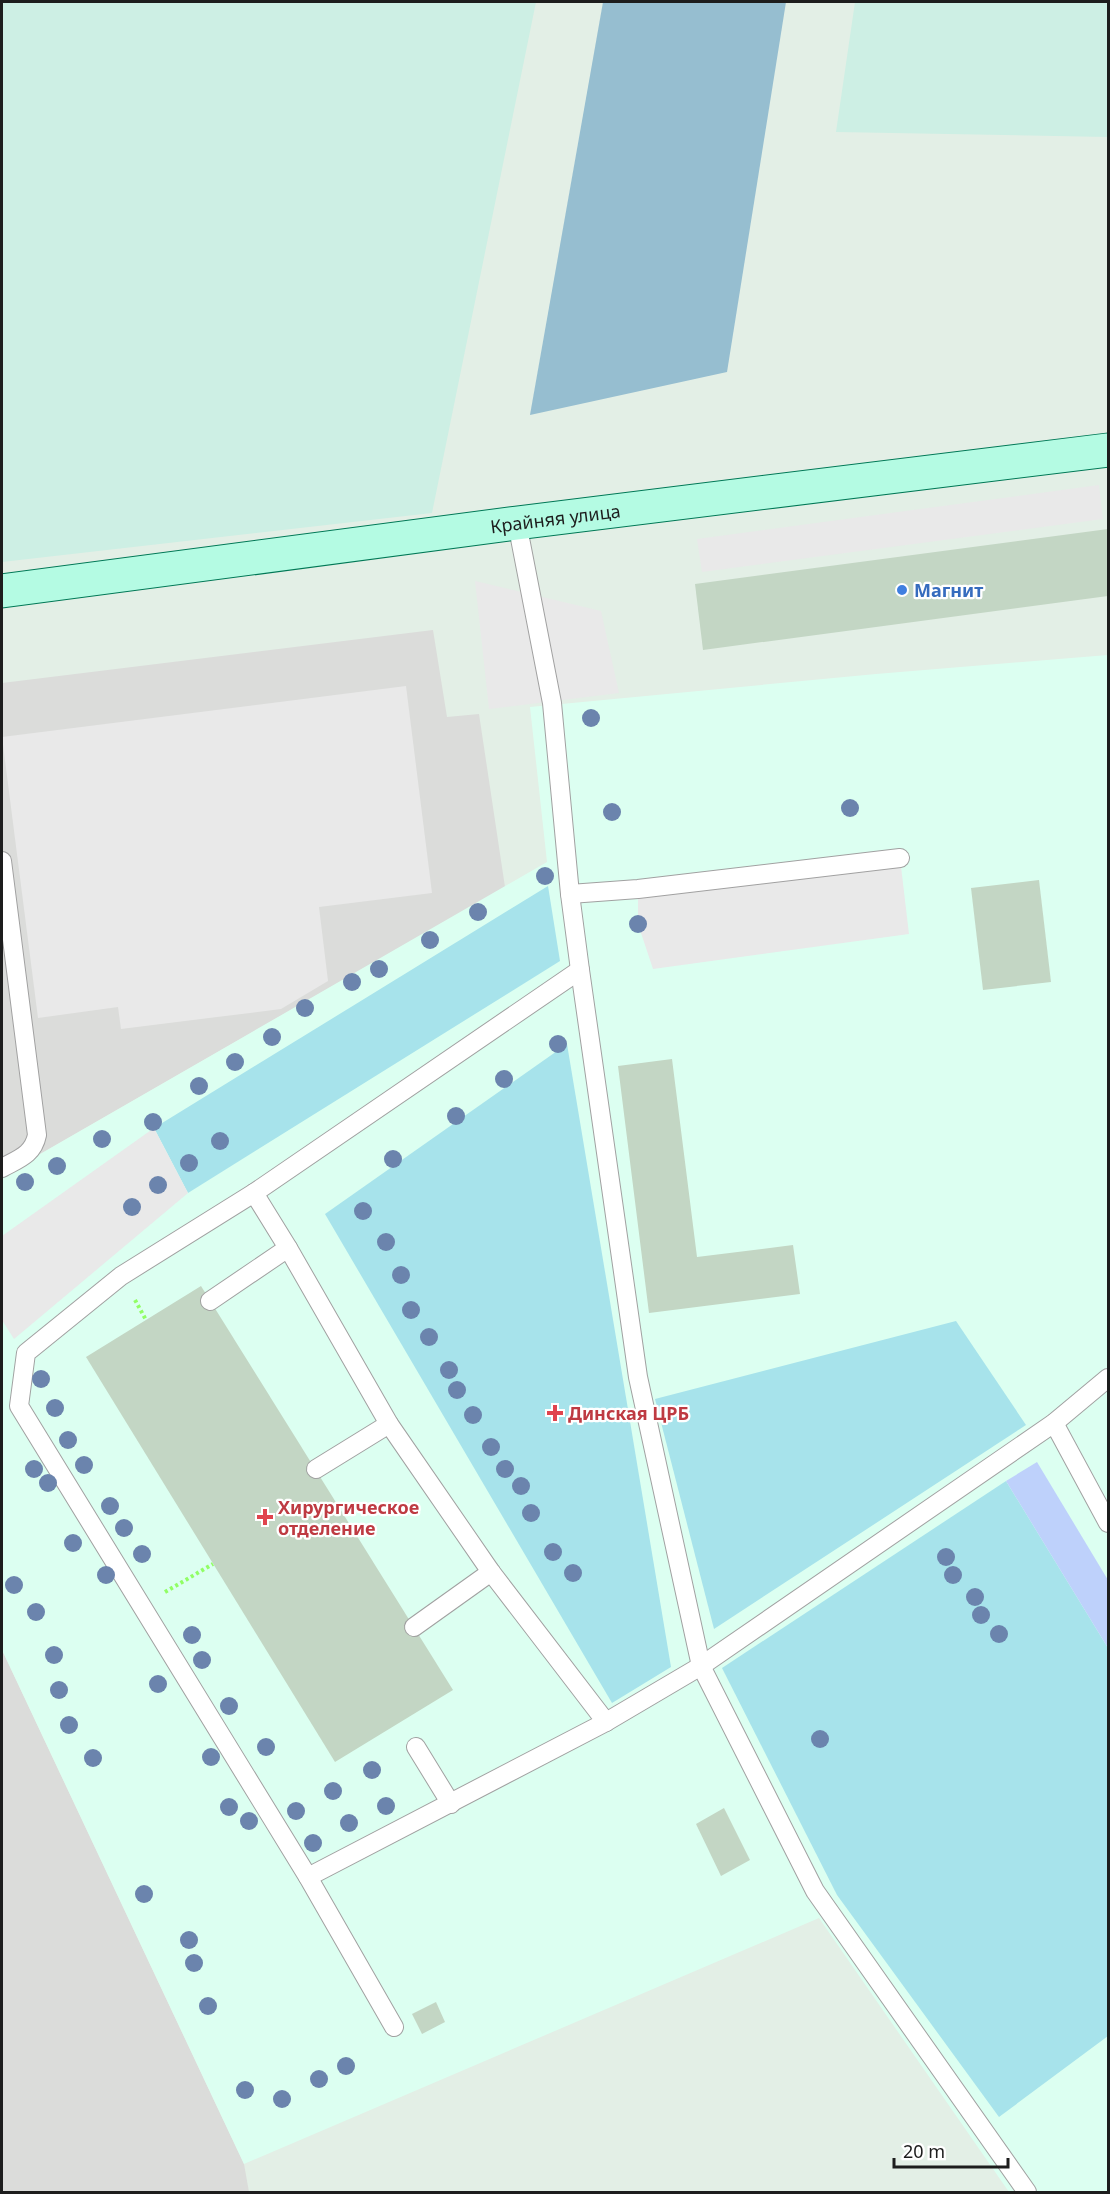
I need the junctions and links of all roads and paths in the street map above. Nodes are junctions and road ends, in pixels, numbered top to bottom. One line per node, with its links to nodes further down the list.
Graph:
1 (1108, 450): 2 (main road, Крайняя улица)
2 (516, 523): 3 (main road, Крайняя улица); 6 (lane)
3 (2, 591)
4 (900, 858): 6 (lane)
5 (2, 861): 8 (lane)
6 (570, 894): 7 (lane)
7 (580, 970): 9 (lane); 21 (lane)
8 (2, 1168)
9 (254, 1193): 10 (lane); 19 (lane)
10 (288, 1248): 11 (lane); 14 (lane)
11 (210, 1301)
12 (1108, 1378): 13 (lane)
13 (1054, 1423): 16 (lane); 21 (lane)
14 (389, 1424): 15 (lane); 18 (lane)
15 (316, 1469)
16 (1108, 1523)
17 (213, 1564): 19 (path)
18 (491, 1572): 20 (lane); 22 (lane)
19 (141, 1606): 25 (lane)
20 (414, 1627)
21 (701, 1666): 22 (lane); 27 (lane)
22 (606, 1722): 24 (lane)
23 (416, 1747): 24 (lane)
24 (450, 1804): 25 (lane)
25 (308, 1877): 26 (lane)
26 (394, 2027)
27 (1027, 2193)

